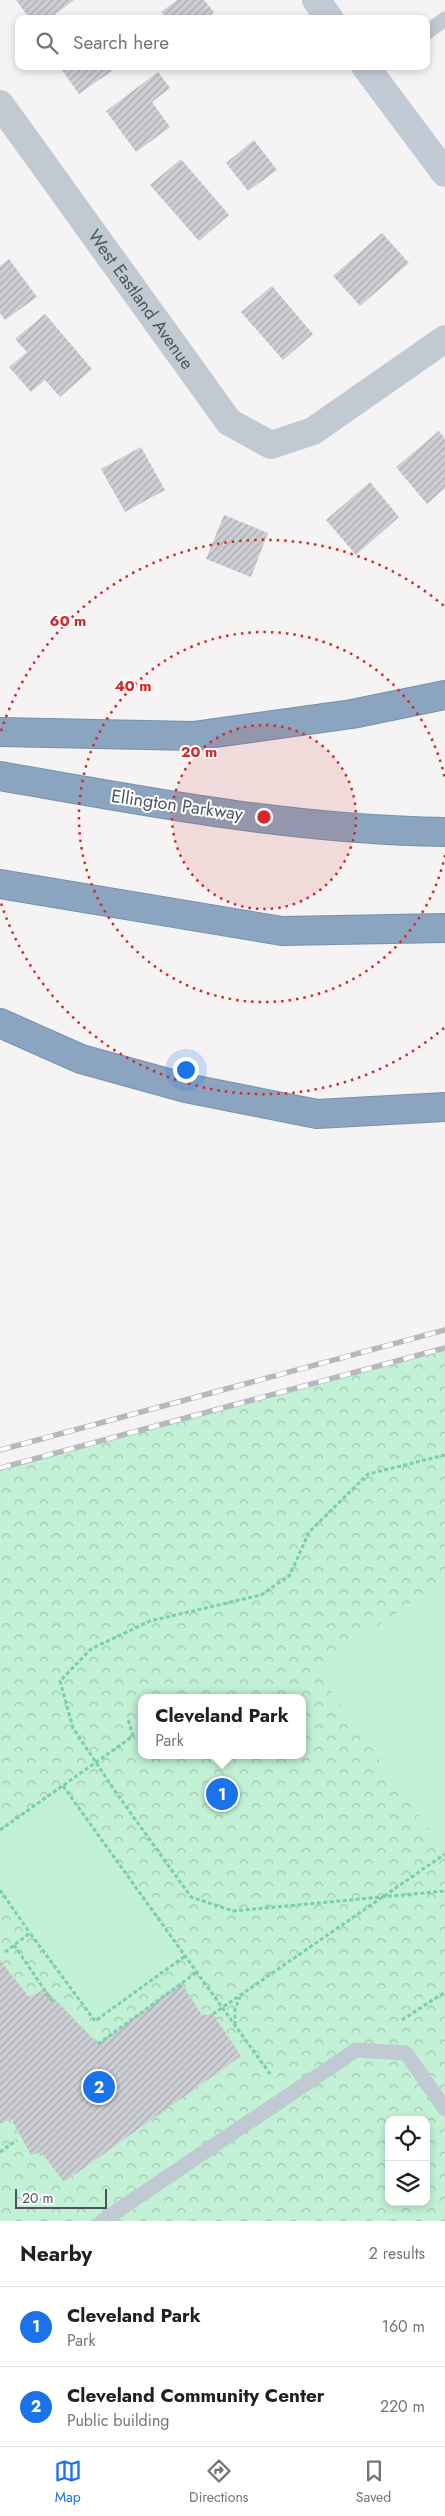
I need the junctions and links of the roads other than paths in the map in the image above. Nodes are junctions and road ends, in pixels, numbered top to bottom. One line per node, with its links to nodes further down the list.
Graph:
1 (316, 0): 2 (main road)
2 (327, 15)
3 (445, 19): 4 (lane)
4 (430, 30)
5 (373, 70): 7 (main road)
6 (0, 104): 8 (street, West Eastland Avenue)
7 (445, 173)
8 (445, 339)
9 (445, 695): 10 (highway)
10 (0, 732)
11 (0, 776): 12 (highway, Ellington Parkway)
12 (445, 832)
13 (0, 884): 14 (highway)
14 (445, 928)
15 (0, 1023): 16 (highway)
16 (445, 1107)
17 (445, 2109): 18 (lane)
18 (102, 2221)

